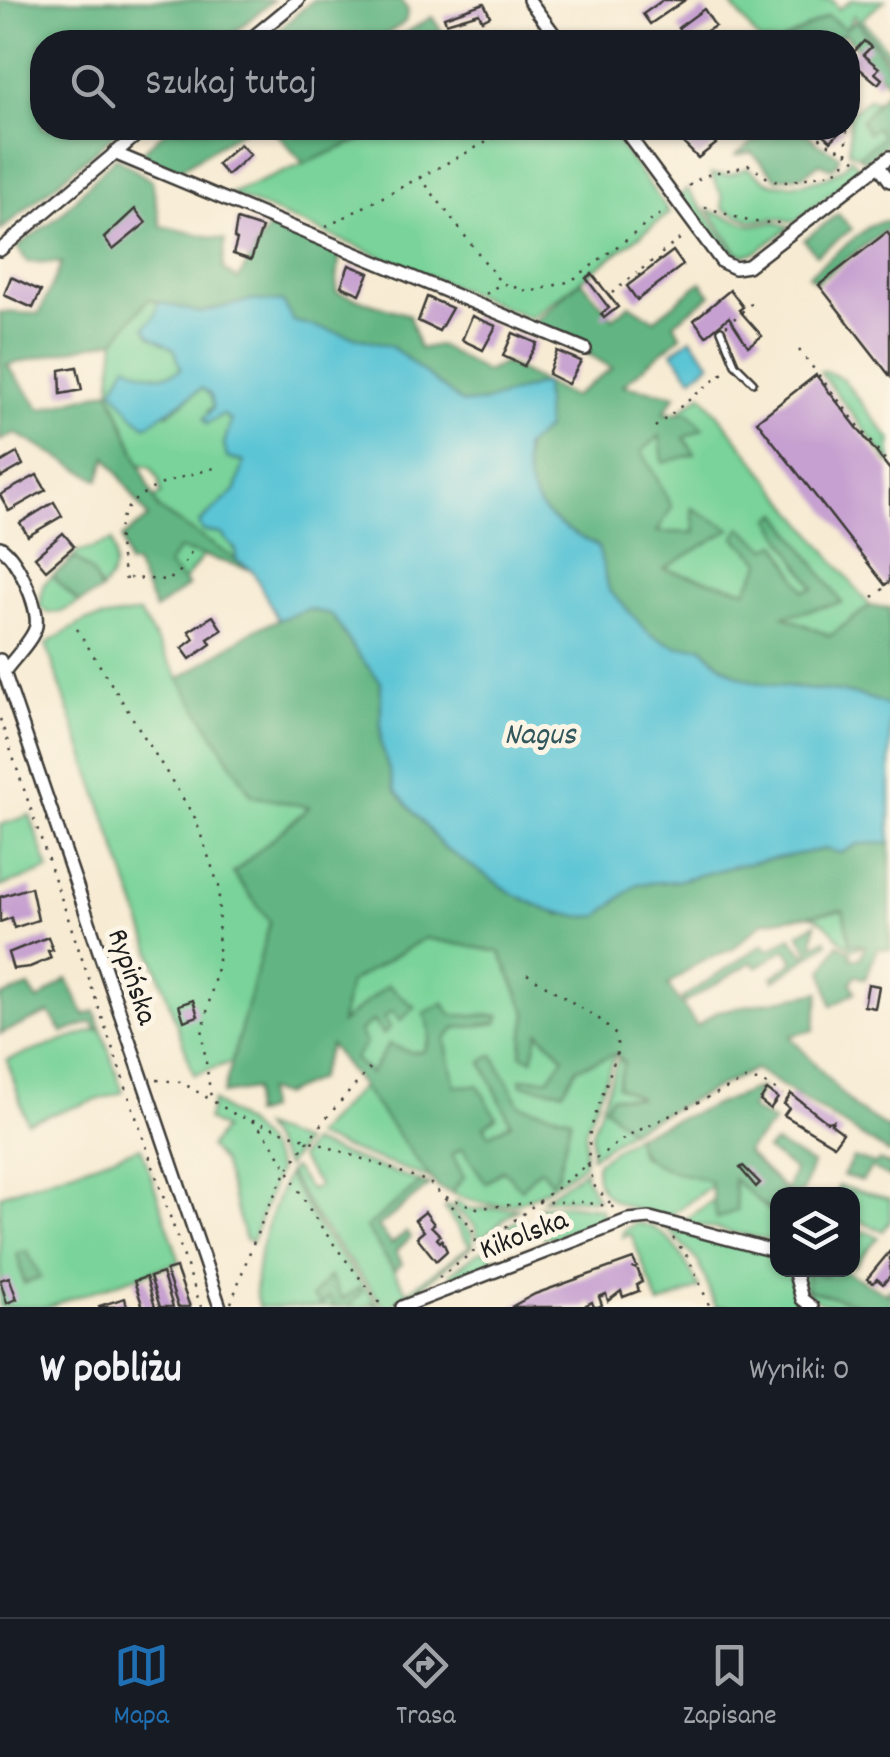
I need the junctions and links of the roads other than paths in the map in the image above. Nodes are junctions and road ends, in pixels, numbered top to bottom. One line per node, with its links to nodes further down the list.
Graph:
1 (298, 0): 3 (street)
2 (529, 0): 4 (street)
3 (262, 30)
4 (551, 30)
5 (130, 140): 7 (street)
6 (632, 140): 9 (street)
7 (114, 153): 11 (street); 13 (street)
8 (890, 157): 9 (street)
9 (875, 169): 10 (street)
10 (890, 180)
11 (0, 250)
12 (721, 330): 14 (lane)
13 (584, 349)
14 (753, 382)
15 (0, 547): 16 (street)
16 (2, 666): 20 (street, Rypińska)
17 (770, 1250): 19 (street, Kikolska)
18 (796, 1277): 22 (street)
19 (413, 1303): 21 (street, Kikolska)
20 (220, 1307)
21 (402, 1307)
22 (812, 1307)

